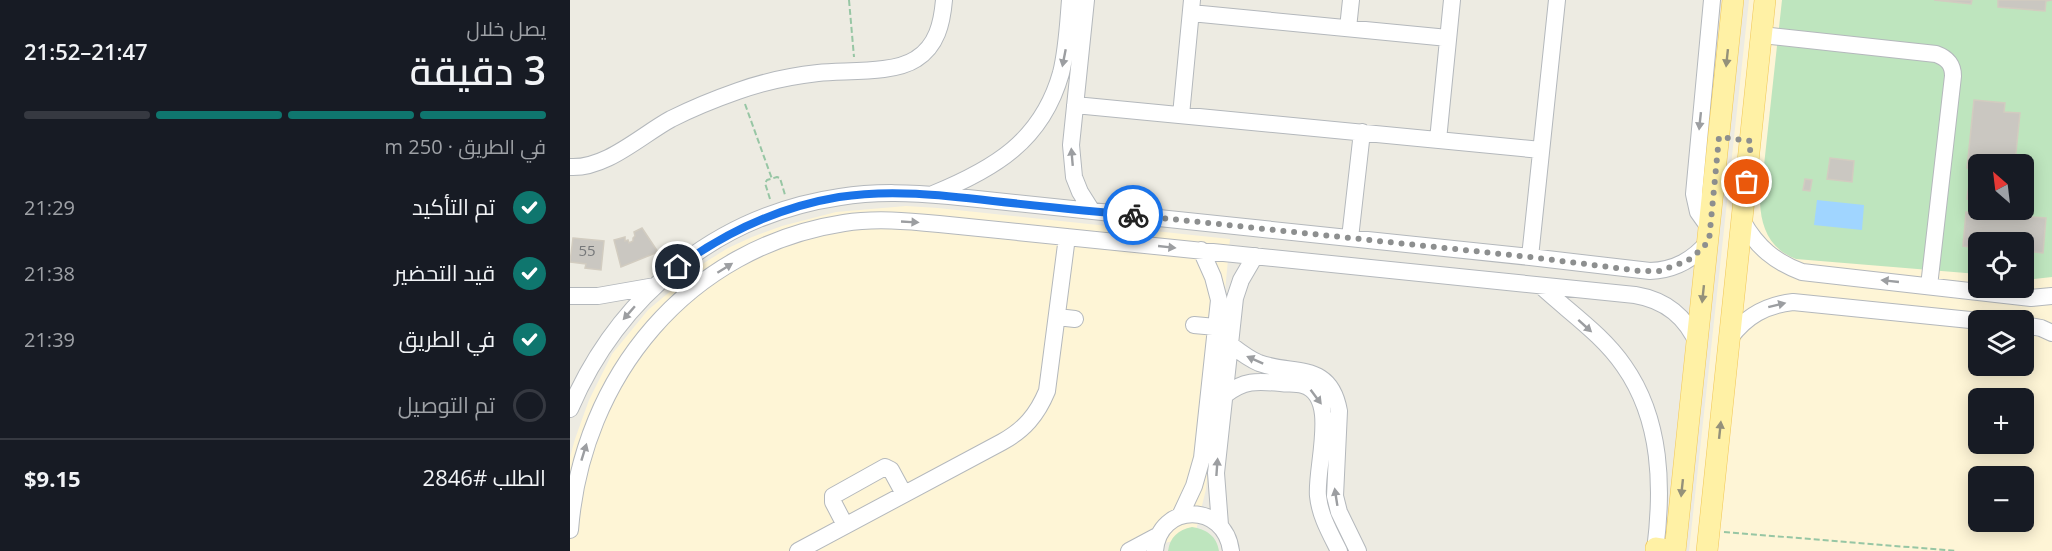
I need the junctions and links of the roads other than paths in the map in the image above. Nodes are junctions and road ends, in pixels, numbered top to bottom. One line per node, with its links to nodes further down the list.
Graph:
1 (944, 0): 21 (street)
2 (1070, 0): 22 (street, one-way to 22)
3 (1086, 0): 14 (street)
4 (1351, 0): 11 (street)
5 (1452, 0): 13 (street)
6 (1557, 0): 20 (street)
7 (1712, 0): 28 (street, one-way to 28)
8 (1733, 0): 17 (main road, one-way to 17)
9 (1765, 0): 12 (main road)
10 (1192, 6): 11 (street); 15 (street)
11 (1348, 28): 13 (street)
12 (1762, 35): 19 (main road); 36 (street)
13 (1449, 38): 18 (street)
14 (1075, 105): 15 (street); 24 (street, one-way to 14)
15 (1181, 116): 16 (street)
16 (1362, 132): 18 (street); 30 (street)
17 (1719, 137): 19 (main road); 28 (main road)
18 (1438, 140): 20 (street)
19 (1751, 141): 25 (main road)
20 (1541, 150): 33 (street)
21 (570, 167)
22 (931, 194): 23 (street); 24 (street)
23 (840, 197): 26 (street); 37 (street)
24 (1092, 211): 27 (street)
25 (1743, 222): 36 (street, one-way to 25); 49 (main road)
26 (845, 223): 29 (street, one-way to 29); 58 (street, one-way to 26)
27 (1297, 232): 30 (street); 34 (street)
28 (1710, 235): 35 (street); 51 (main road, one-way to 51)
29 (1067, 237): 31 (street, one-way to 31); 42 (street)
30 (1350, 238): 33 (street)
31 (1201, 250): 32 (street); 46 (street)
32 (1255, 256): 34 (street); 50 (street)
33 (1530, 257): 35 (street)
34 (1293, 260): 38 (street)
35 (1622, 268): 39 (street)
36 (1929, 285): 41 (street)
37 (655, 286): 40 (street); 53 (street, one-way to 53)
38 (1542, 287): 39 (street); 61 (street, one-way to 61)
39 (1618, 294): 51 (street)
40 (570, 296)
41 (2052, 296)
42 (1057, 317): 43 (street); 54 (street)
43 (1075, 319)
44 (1968, 320): 49 (street, one-way to 44)
45 (1194, 325): 46 (street)
46 (1216, 327): 55 (street)
47 (2034, 327): 48 (street)
48 (2052, 333)
49 (1730, 338): 59 (main road, one-way to 49)
50 (1231, 345): 52 (street); 66 (street, one-way to 50)
51 (1698, 345): 61 (main road, one-way to 61)
52 (1225, 395): 57 (street, one-way to 52); 65 (street, one-way to 65)
53 (570, 409)
54 (904, 494): 56 (street); 56 (street)
55 (1179, 516): 57 (street); 60 (street)
56 (845, 525): 62 (street)
57 (1220, 525): 64 (street)
58 (570, 527)
59 (1708, 541)
60 (1157, 543): 63 (street)
61 (1662, 550)
62 (798, 551)
63 (1129, 551)
64 (1231, 551)
65 (1339, 551)
66 (1358, 551)

